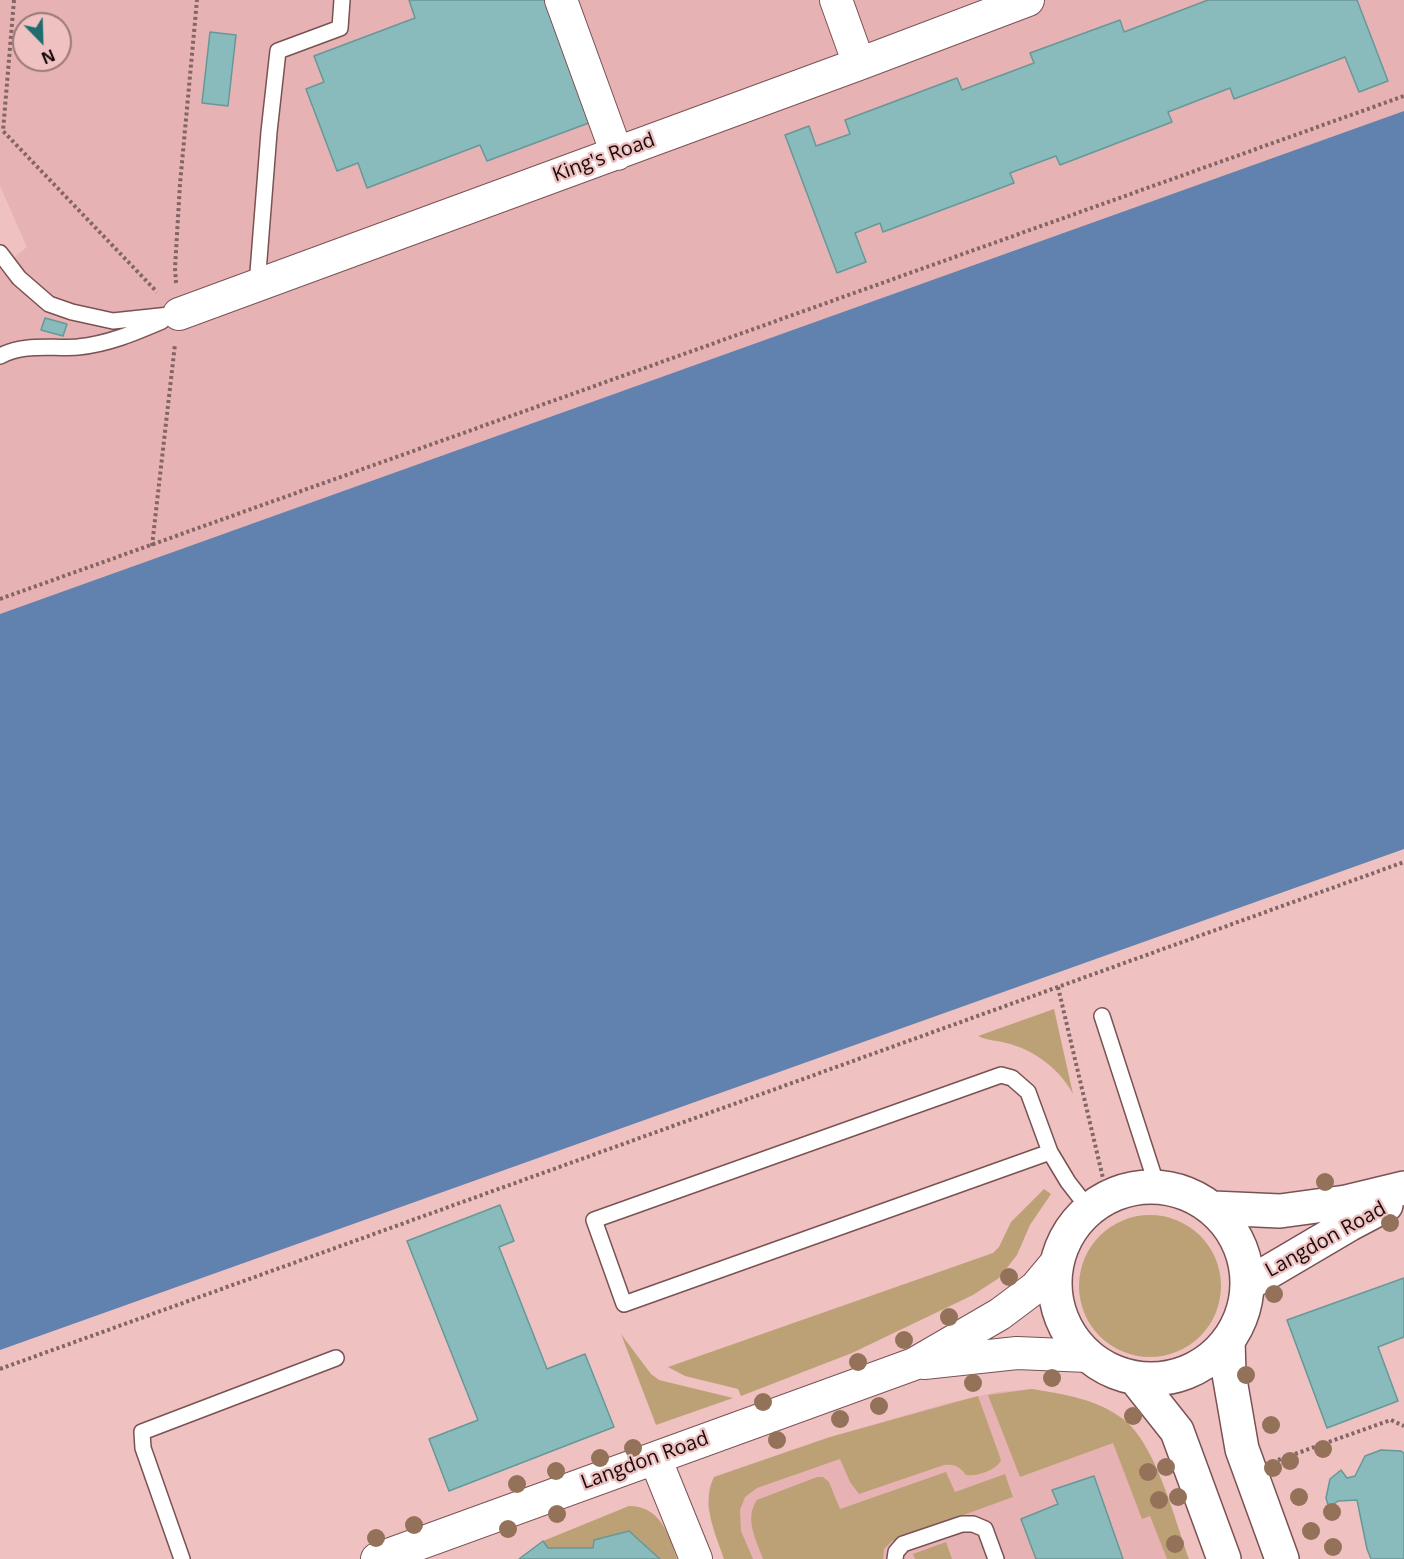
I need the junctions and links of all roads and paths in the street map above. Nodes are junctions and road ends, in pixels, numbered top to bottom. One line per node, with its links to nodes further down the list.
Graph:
1 (14, 0): 12 (path)
2 (197, 0): 12 (path)
3 (342, 0): 11 (lane)
4 (561, 0): 9 (street)
5 (836, 0): 7 (street)
6 (1028, 0): 7 (street, King's Road)
7 (859, 64): 9 (street, King's Road)
8 (1404, 96): 14 (path)
9 (617, 154): 11 (street, King's Road)
10 (0, 253): 12 (lane)
11 (257, 285): 12 (street, King's Road)
12 (179, 314): 13 (lane); 14 (path)
13 (0, 356)
14 (152, 546): 15 (path)
15 (0, 599)
16 (1404, 862): 17 (path)
17 (1058, 987): 23 (path); 31 (path)
18 (1102, 1016): 20 (lane)
19 (1050, 1152): 19 (lane); 23 (lane)
20 (1157, 1186): 23 (street); 24 (street)
21 (1404, 1188): 24 (street, Langdon Road)
22 (1404, 1196): 26 (street, Langdon Road)
23 (1098, 1203): 25 (street)
24 (1213, 1208): 26 (street)
25 (1056, 1263): 28 (street); 30 (street, Langdon Road)
26 (1248, 1284): 27 (street)
27 (1228, 1340): 32 (street); 35 (street)
28 (1088, 1356): 30 (street, Langdon Road); 32 (street)
29 (336, 1358): 36 (lane)
30 (914, 1364): 34 (street, Langdon Road)
31 (0, 1369)
32 (1135, 1378): 41 (street)
33 (1404, 1426): 35 (path)
34 (655, 1458): 37 (street, Langdon Road); 38 (street)
35 (1249, 1470): 42 (street)
36 (182, 1559)
37 (376, 1559)
38 (696, 1559)
39 (895, 1559): 40 (lane)
40 (996, 1559)
41 (1224, 1559)
42 (1282, 1559)

